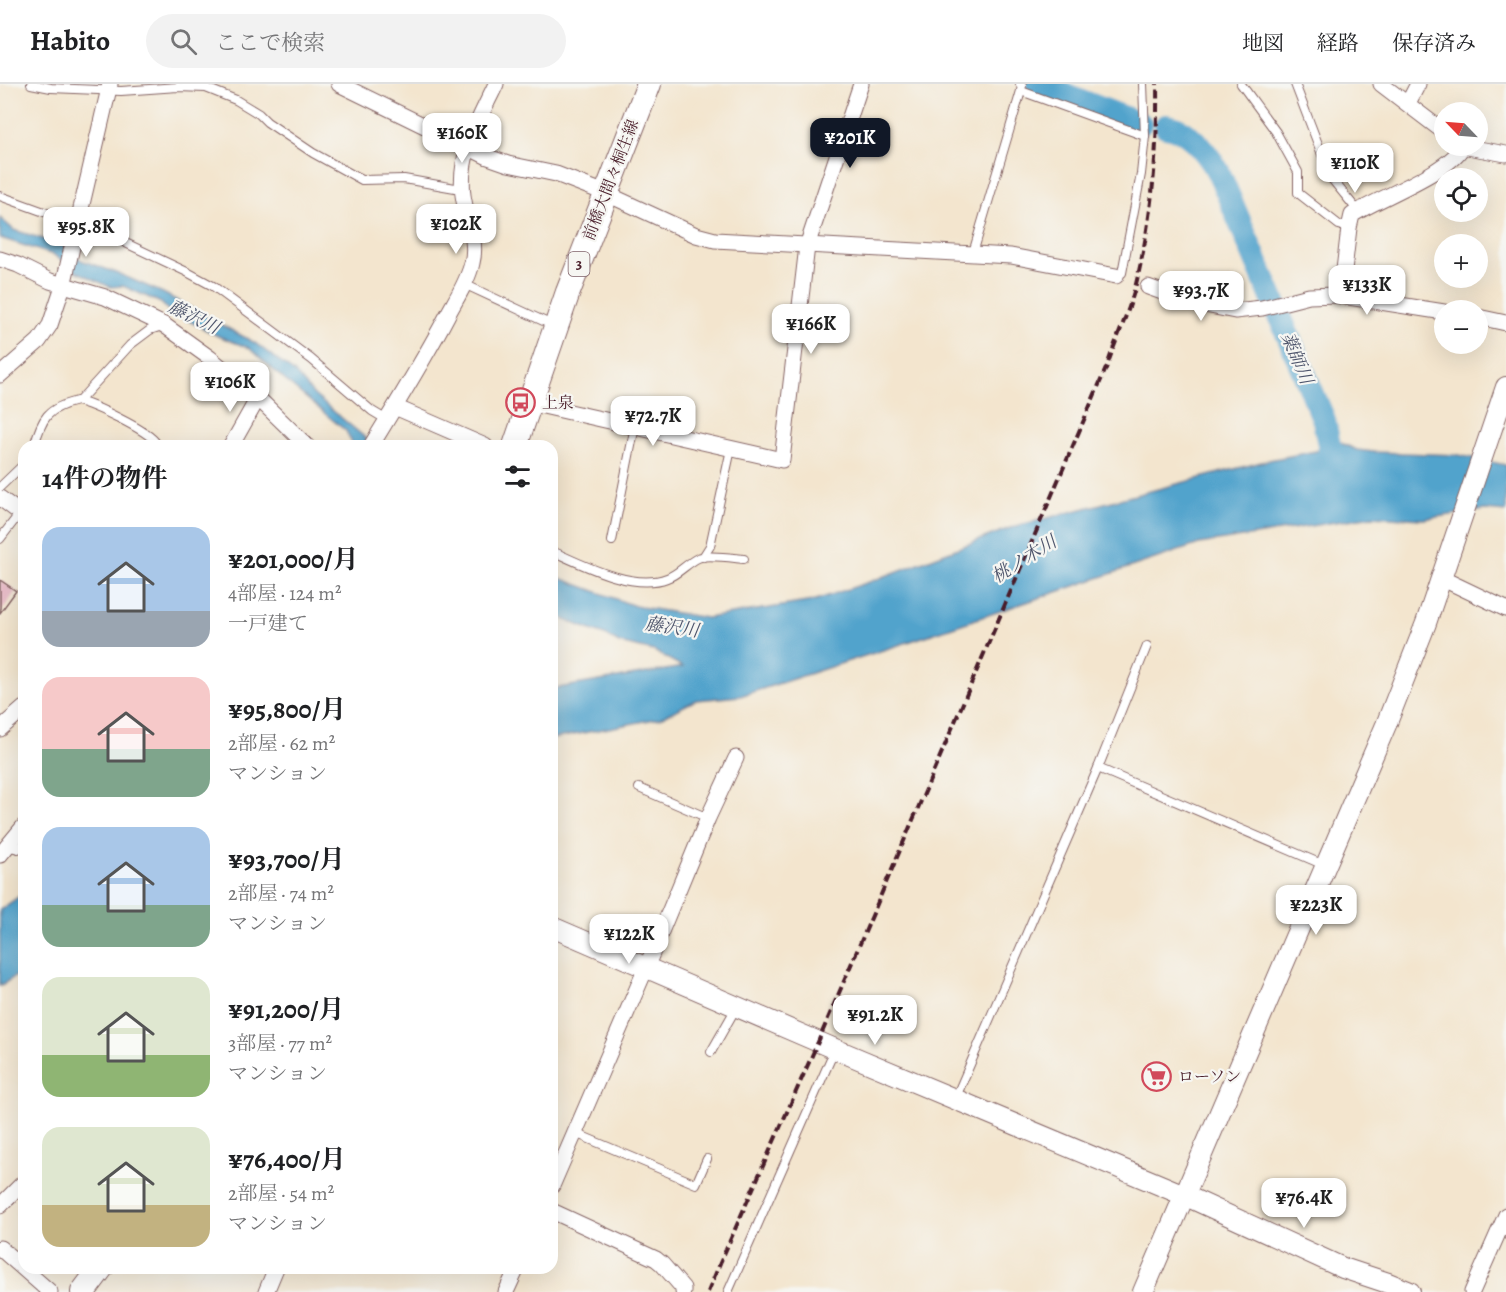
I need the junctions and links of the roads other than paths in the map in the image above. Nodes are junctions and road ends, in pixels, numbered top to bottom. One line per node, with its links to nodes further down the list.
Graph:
1 (31, 84): 11 (lane)
2 (339, 84): 16 (street)
3 (496, 84): 16 (street)
4 (649, 84): 21 (main road, 前橋大間々桐生線 / 3)
5 (861, 84): 26 (street)
6 (1143, 84): 15 (lane)
7 (1241, 84): 25 (lane)
8 (1295, 84): 23 (lane)
9 (1381, 84): 13 (street)
10 (1418, 84): 13 (street)
11 (110, 87): 20 (lane); 24 (street)
12 (1020, 87): 15 (lane); 27 (lane)
13 (1408, 104): 14 (street)
14 (1434, 124)
15 (1146, 136): 29 (lane)
16 (466, 147): 20 (street); 21 (street)
17 (1488, 151): 18 (street)
18 (1506, 154)
19 (1456, 156): 23 (street)
20 (462, 187): 31 (street)
21 (605, 193): 26 (street); 38 (main road, 前橋大間々桐生線 / 3)
22 (0, 196): 24 (lane)
23 (1358, 211): 25 (street)
24 (78, 225): 30 (street); 45 (lane)
25 (1348, 228): 33 (street)
26 (807, 246): 27 (street); 54 (street)
27 (973, 253): 29 (street)
28 (0, 259): 30 (street)
29 (1116, 276)
30 (63, 283): 37 (street); 39 (street)
31 (464, 284): 38 (lane); 44 (street)
32 (1148, 287): 33 (street)
33 (1341, 295): 34 (street)
34 (1434, 310)
35 (1488, 319): 36 (street)
36 (1506, 323)
37 (164, 325): 41 (street); 42 (lane)
38 (556, 327): 43 (main road, 前橋大間々桐生線 / 3)
39 (0, 375)
40 (1506, 387): 63 (street)
41 (258, 398): 49 (street); 50 (street)
42 (79, 401): 47 (lane); 48 (lane)
43 (530, 403): 46 (street); 53 (main road, 前橋大間々桐生線 / 3)
44 (395, 407): 45 (street); 52 (street)
45 (384, 424): 51 (street)
46 (635, 426): 54 (street); 59 (lane)
47 (36, 440)
48 (153, 440)
49 (234, 440)
50 (301, 440)
51 (375, 440)
52 (471, 440)
53 (517, 440)
54 (731, 449): 61 (lane)
55 (18, 470): 56 (lane)
56 (0, 487)
57 (10, 508): 58 (lane)
58 (0, 539)
59 (612, 541)
60 (558, 553): 61 (lane)
61 (703, 556): 62 (lane)
62 (744, 559)
63 (1444, 571): 64 (street); 74 (street)
64 (1506, 609)
65 (1147, 646): 69 (lane)
66 (18, 713): 67 (street)
67 (0, 729)
68 (736, 758): 71 (street)
69 (1098, 768): 74 (lane); 80 (lane)
70 (639, 788): 71 (lane)
71 (708, 818): 76 (street)
72 (18, 833): 73 (street)
73 (4, 850)
74 (1326, 865): 85 (street)
75 (558, 930): 76 (street)
76 (646, 968): 77 (street); 81 (street)
77 (737, 1006): 78 (street); 79 (lane)
78 (834, 1049): 80 (street); 100 (lane)
79 (711, 1052)
80 (955, 1100): 85 (street)
81 (575, 1133): 82 (lane); 83 (street)
82 (707, 1160)
83 (558, 1172)
84 (18, 1188): 86 (street)
85 (1184, 1195): 101 (street); 102 (street)
86 (0, 1206)
87 (558, 1214): 99 (street)
88 (1506, 1215): 103 (street)
89 (0, 1248): 90 (street)
90 (18, 1264)
91 (30, 1274): 95 (street)
92 (96, 1274): 96 (main road)
93 (274, 1274): 97 (street)
94 (514, 1274): 98 (street)
95 (50, 1292)
96 (83, 1292)
97 (266, 1292)
98 (506, 1292)
99 (683, 1292)
100 (728, 1292)
101 (1143, 1292)
102 (1410, 1292)
103 (1472, 1292)

